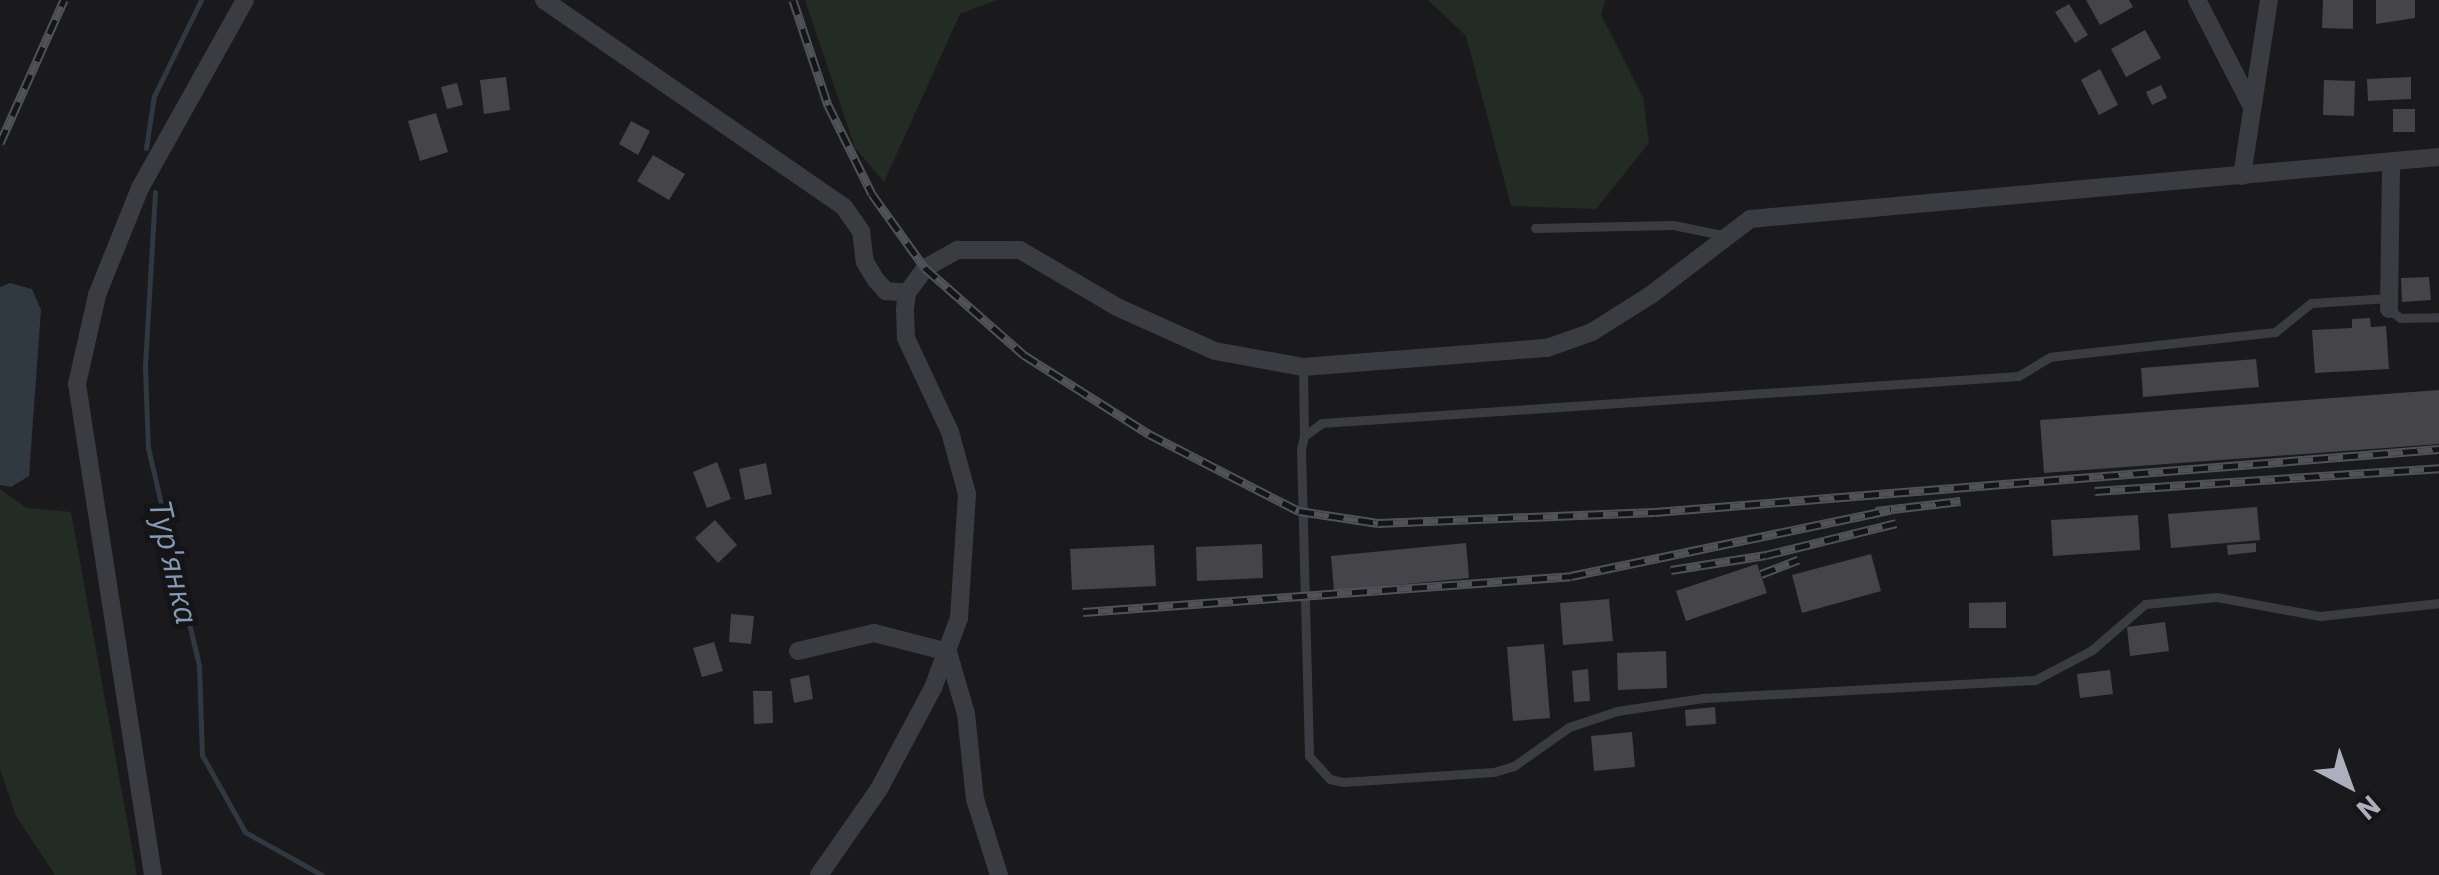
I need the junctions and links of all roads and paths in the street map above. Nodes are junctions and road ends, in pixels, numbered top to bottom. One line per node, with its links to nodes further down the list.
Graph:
1 (246, 0): 19 (street)
2 (544, 0): 11 (street)
3 (2197, 0): 5 (street)
4 (2269, 0): 5 (street)
5 (2252, 108): 8 (street)
6 (2439, 158): 7 (street)
7 (2391, 162): 8 (street); 12 (street)
8 (2242, 176): 10 (street)
9 (1535, 228): 10 (lane)
10 (1728, 236): 14 (street)
11 (907, 292): 14 (street); 18 (street)
12 (2388, 303): 13 (lane); 15 (lane)
13 (2439, 318)
14 (1304, 368): 15 (lane)
15 (1304, 436): 16 (lane)
16 (2439, 603)
17 (798, 651): 18 (street)
18 (948, 652): 20 (street); 21 (street)
19 (153, 875)
20 (819, 875)
21 (999, 875)

